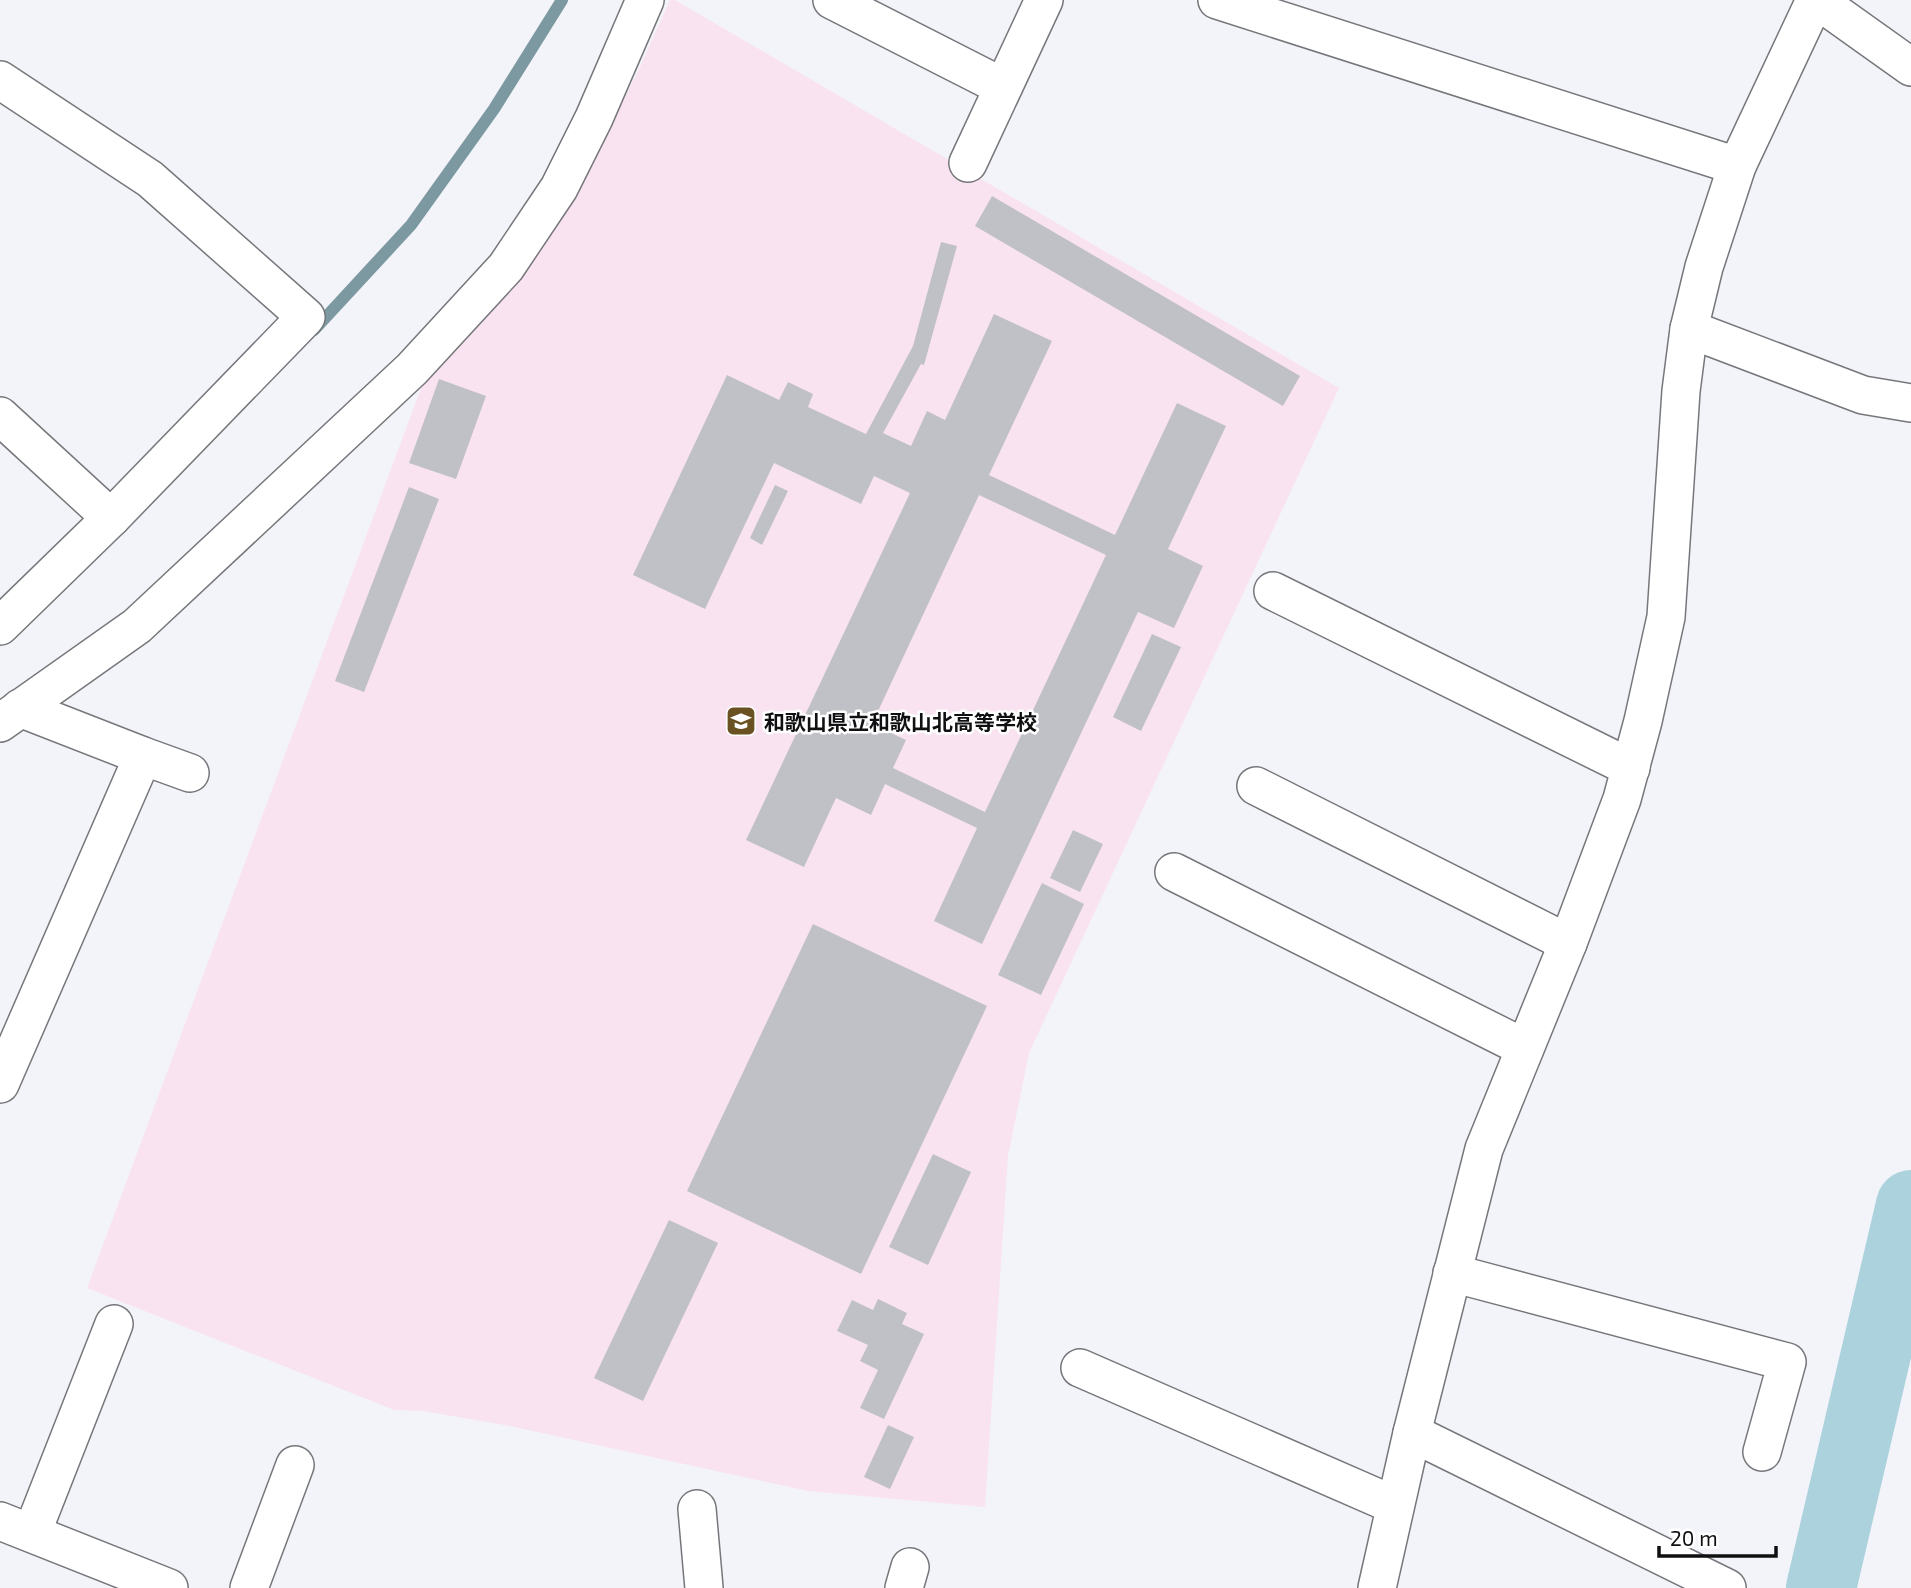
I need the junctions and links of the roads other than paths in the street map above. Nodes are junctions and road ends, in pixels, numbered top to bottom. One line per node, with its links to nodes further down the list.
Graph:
1 (645, 0): 17 (street)
2 (832, 0): 8 (street)
3 (1044, 0): 8 (street)
4 (1217, 0): 10 (street)
5 (1816, 0): 6 (street); 10 (street)
6 (1911, 67)
7 (0, 80): 14 (street)
8 (1003, 87): 9 (street)
9 (968, 163)
10 (1737, 166): 11 (street)
11 (1689, 329): 12 (street); 19 (street)
12 (1911, 403)
13 (0, 416): 14 (street)
14 (111, 518): 16 (street)
15 (1273, 590): 19 (street)
16 (0, 626)
17 (10, 715): 18 (street)
18 (143, 756): 20 (street); 25 (street)
19 (1630, 768): 23 (street)
20 (190, 773)
21 (1256, 786): 23 (street)
22 (1174, 872): 24 (street)
23 (1568, 943): 24 (street)
24 (1525, 1048): 26 (street)
25 (0, 1084)
26 (1452, 1273): 29 (street); 30 (street)
27 (114, 1324): 34 (street)
28 (1080, 1368): 32 (street)
29 (1412, 1433): 32 (street); 39 (street)
30 (1762, 1452)
31 (295, 1465): 36 (street)
32 (1394, 1505): 38 (street)
33 (697, 1509): 37 (street)
34 (16, 1527): 35 (street)
35 (169, 1588)
36 (249, 1588)
37 (704, 1588)
38 (1377, 1588)
39 (1727, 1588)

